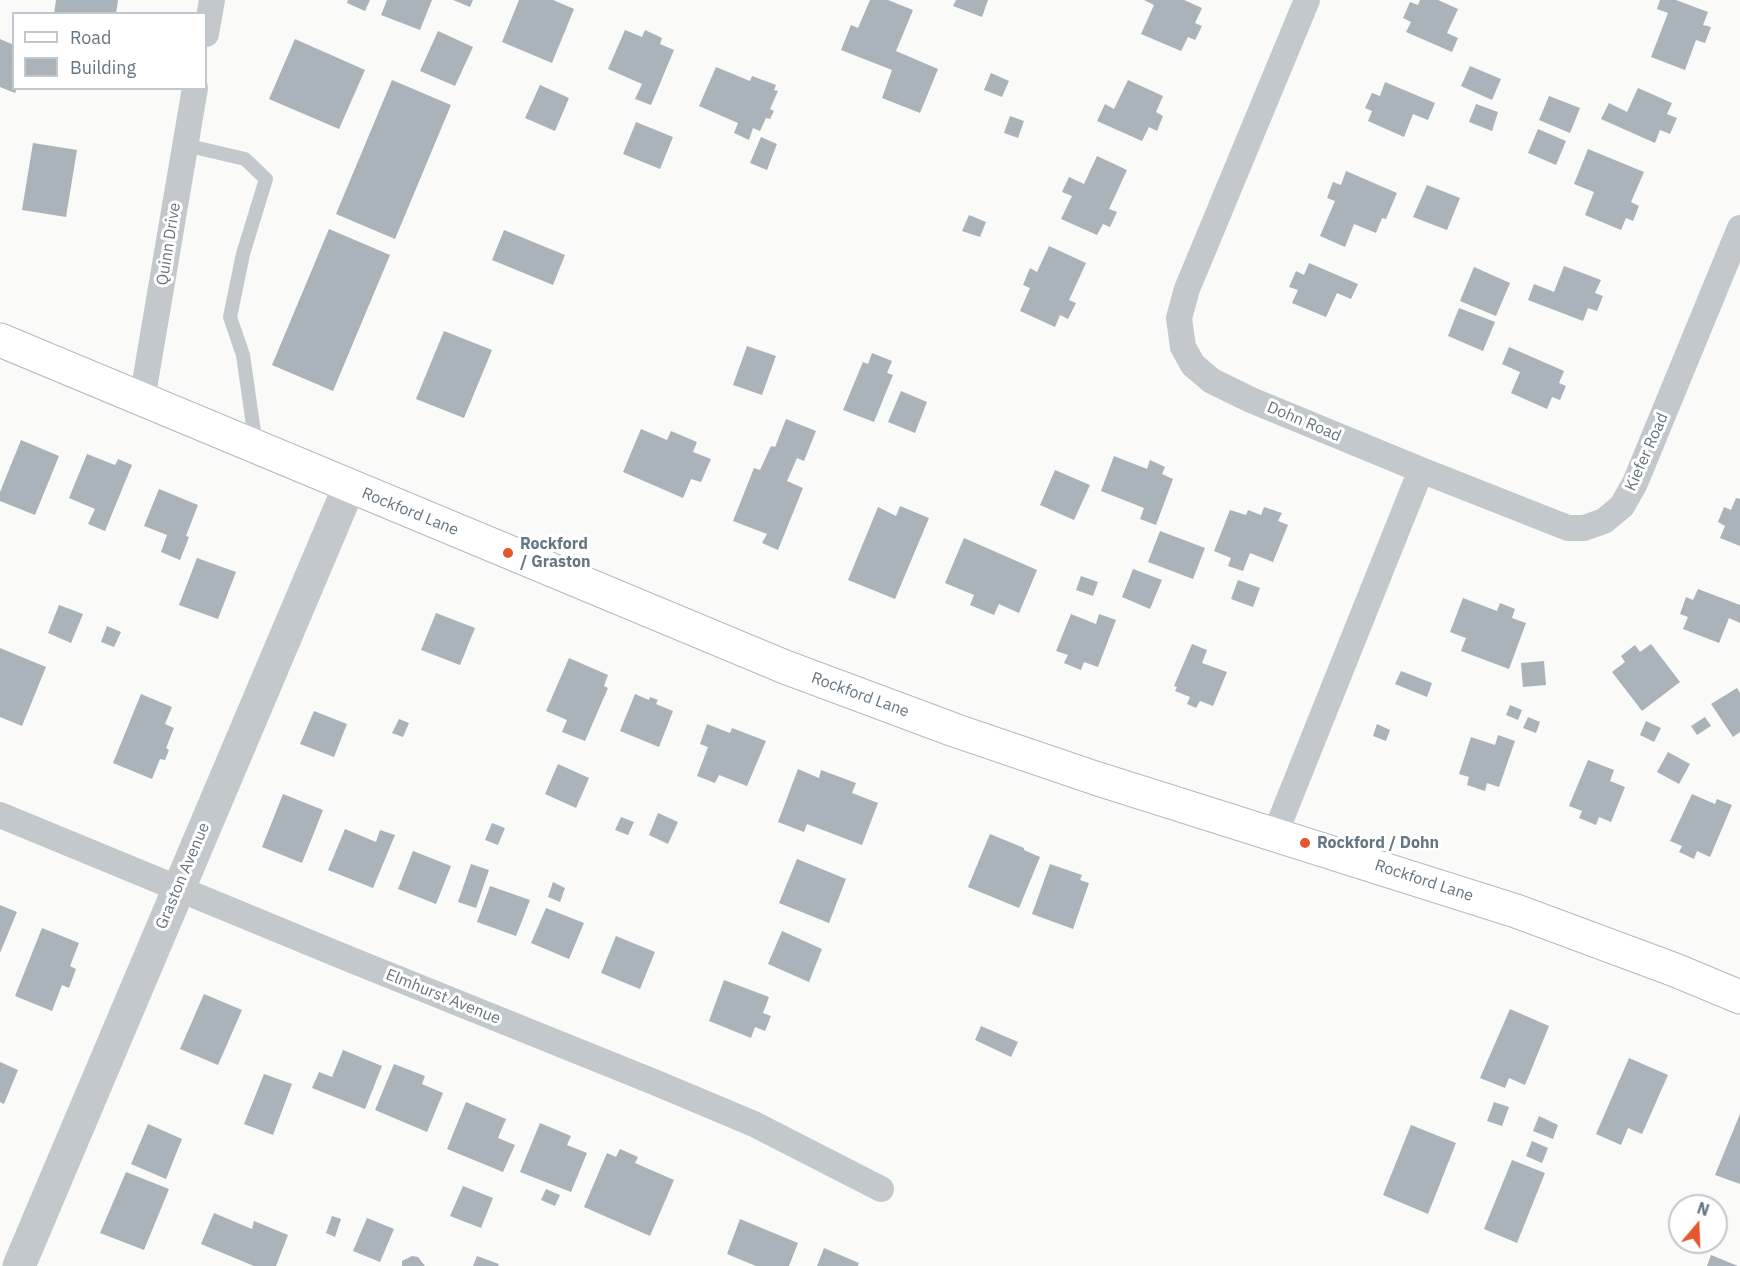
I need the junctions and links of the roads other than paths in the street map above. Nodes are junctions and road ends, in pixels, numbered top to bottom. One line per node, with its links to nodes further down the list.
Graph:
1 (212, 0): 3 (street)
2 (1307, 0): 10 (street, Dohn Road)
3 (207, 28)
4 (195, 90): 5 (street, Quinn Drive)
5 (185, 145): 8 (street, Quinn Drive); 9 (lane)
6 (1740, 228): 10 (street, Kiefer Road)
7 (0, 340): 8 (main road, Rockford Lane)
8 (142, 400): 9 (main road, Rockford Lane)
9 (256, 448): 11 (main road, Rockford Lane)
10 (1421, 470): 13 (street)
11 (349, 487): 13 (main road, Rockford Lane); 14 (street, Graston Avenue)
12 (0, 815): 14 (street, Elmhurst Avenue)
13 (1275, 834): 15 (main road, Rockford Lane)
14 (178, 888): 16 (street, Elmhurst Avenue); 17 (street, Graston Avenue)
15 (1740, 997)
16 (881, 1189)
17 (19, 1266)

